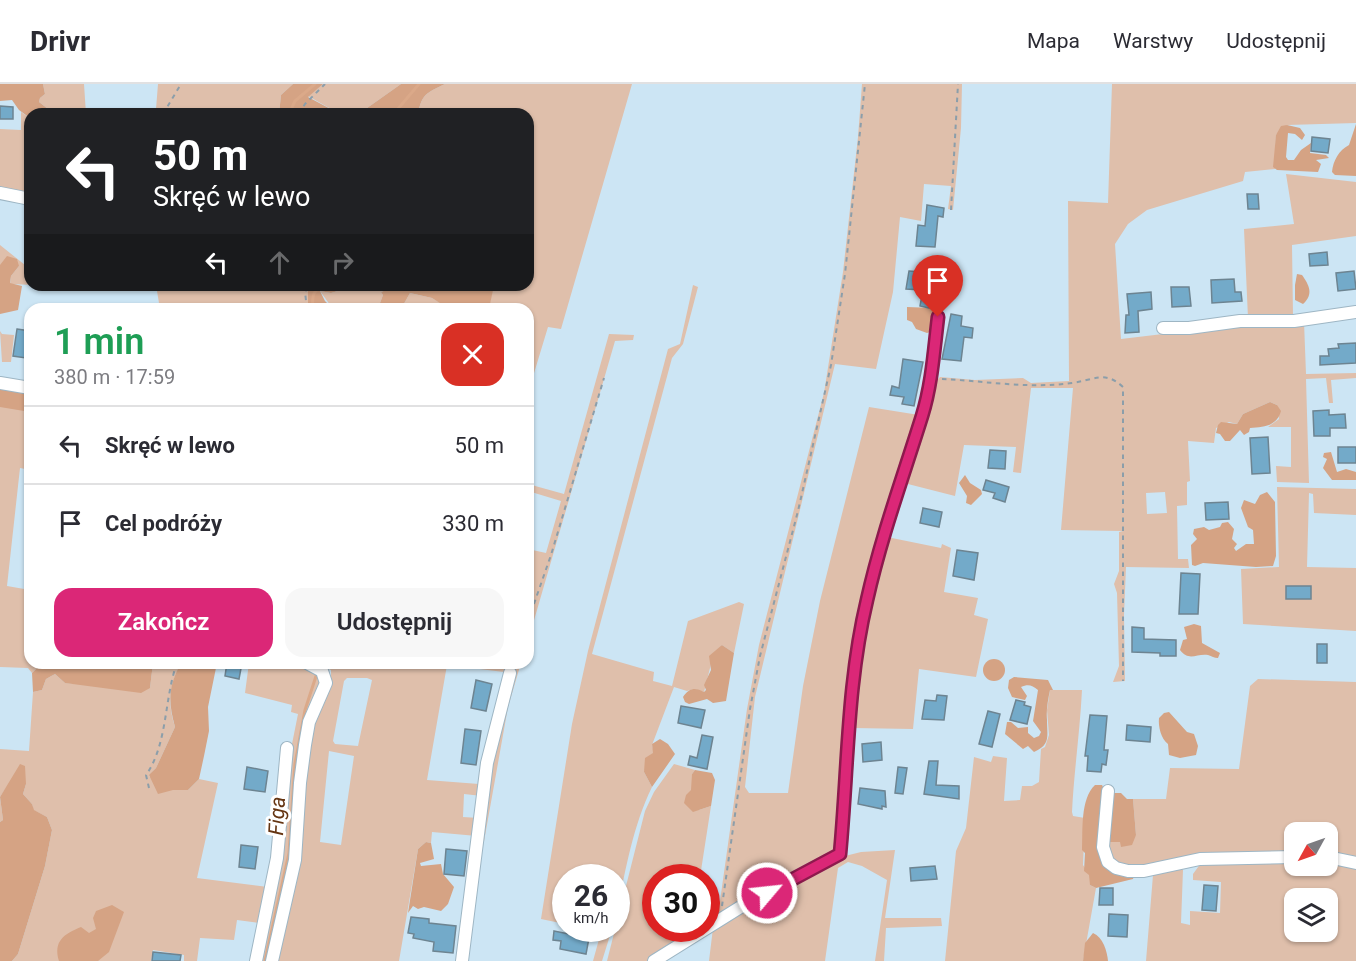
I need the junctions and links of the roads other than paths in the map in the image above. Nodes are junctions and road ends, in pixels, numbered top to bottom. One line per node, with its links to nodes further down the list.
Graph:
1 (0, 193): 2 (street)
2 (24, 198)
3 (1356, 312): 5 (street)
4 (938, 317): 18 (street)
5 (1162, 328)
6 (0, 382): 7 (street)
7 (24, 387)
8 (318, 669): 16 (street)
9 (510, 673): 17 (street)
10 (287, 748): 15 (street)
11 (1108, 791): 12 (street)
12 (1284, 857)
13 (1338, 860): 14 (street)
14 (1356, 863)
15 (256, 961)
16 (272, 961)
17 (462, 961)
18 (654, 961)

